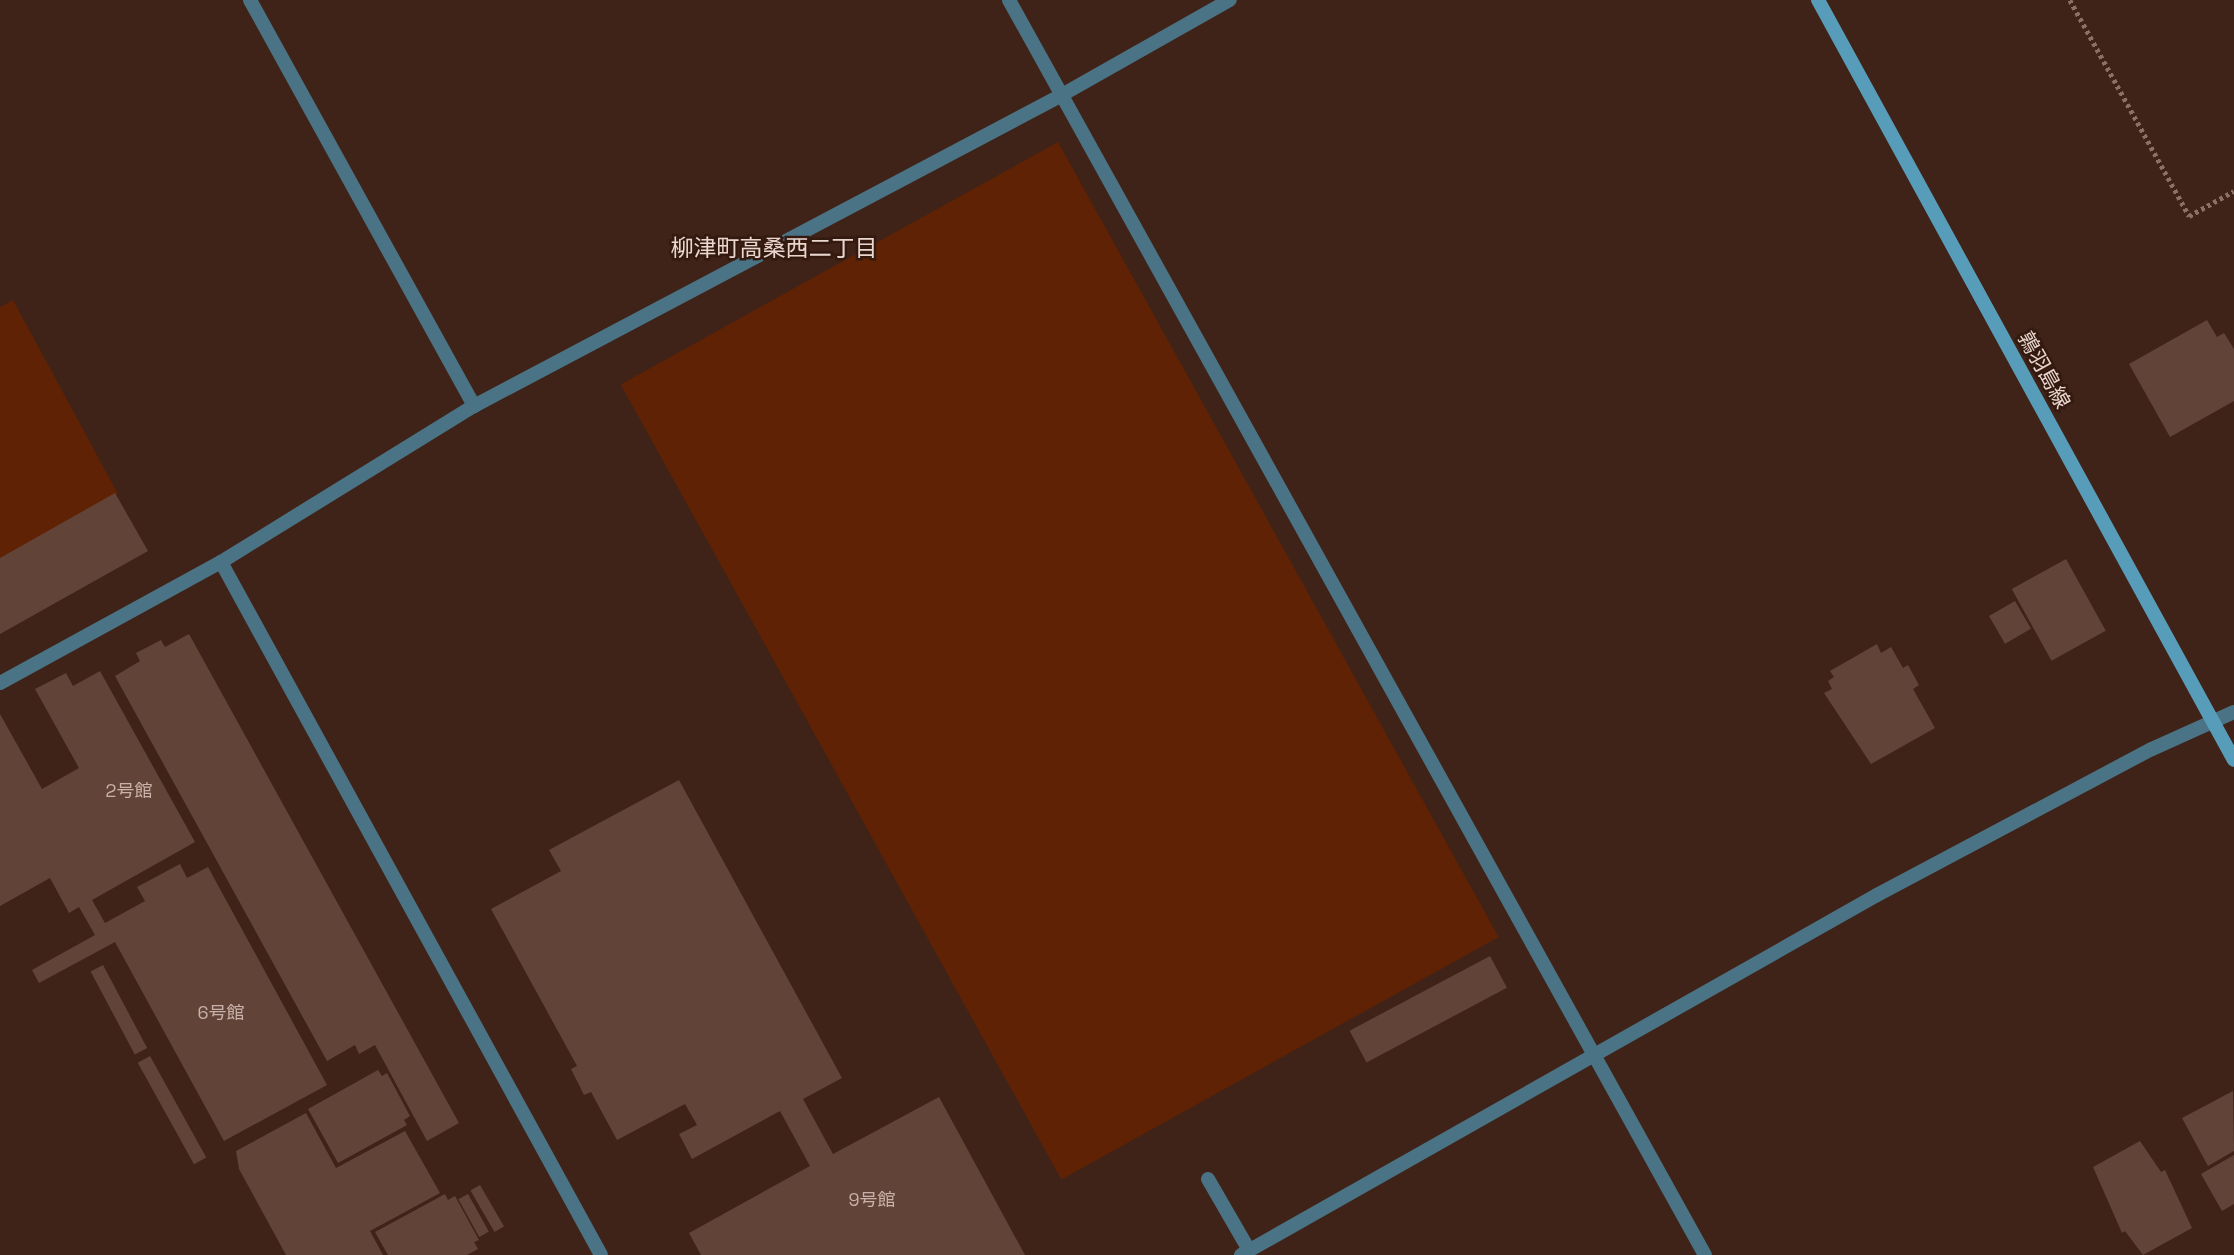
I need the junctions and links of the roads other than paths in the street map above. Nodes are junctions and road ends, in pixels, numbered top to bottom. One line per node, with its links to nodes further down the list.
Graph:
1 (250, 0): 6 (street)
2 (1009, 0): 5 (street)
3 (1230, 0): 5 (street)
4 (1818, 0): 10 (main road, 鶉羽島線)
5 (1060, 96): 6 (street); 12 (street)
6 (474, 406): 7 (street)
7 (221, 562): 8 (street); 15 (street)
8 (0, 683)
9 (2234, 712): 10 (street)
10 (2213, 722): 11 (main road, 鶉羽島線); 12 (street)
11 (2234, 760)
12 (1595, 1057): 14 (street); 16 (street)
13 (1209, 1179): 14 (street)
14 (1245, 1253)
15 (601, 1255)
16 (1705, 1255)

